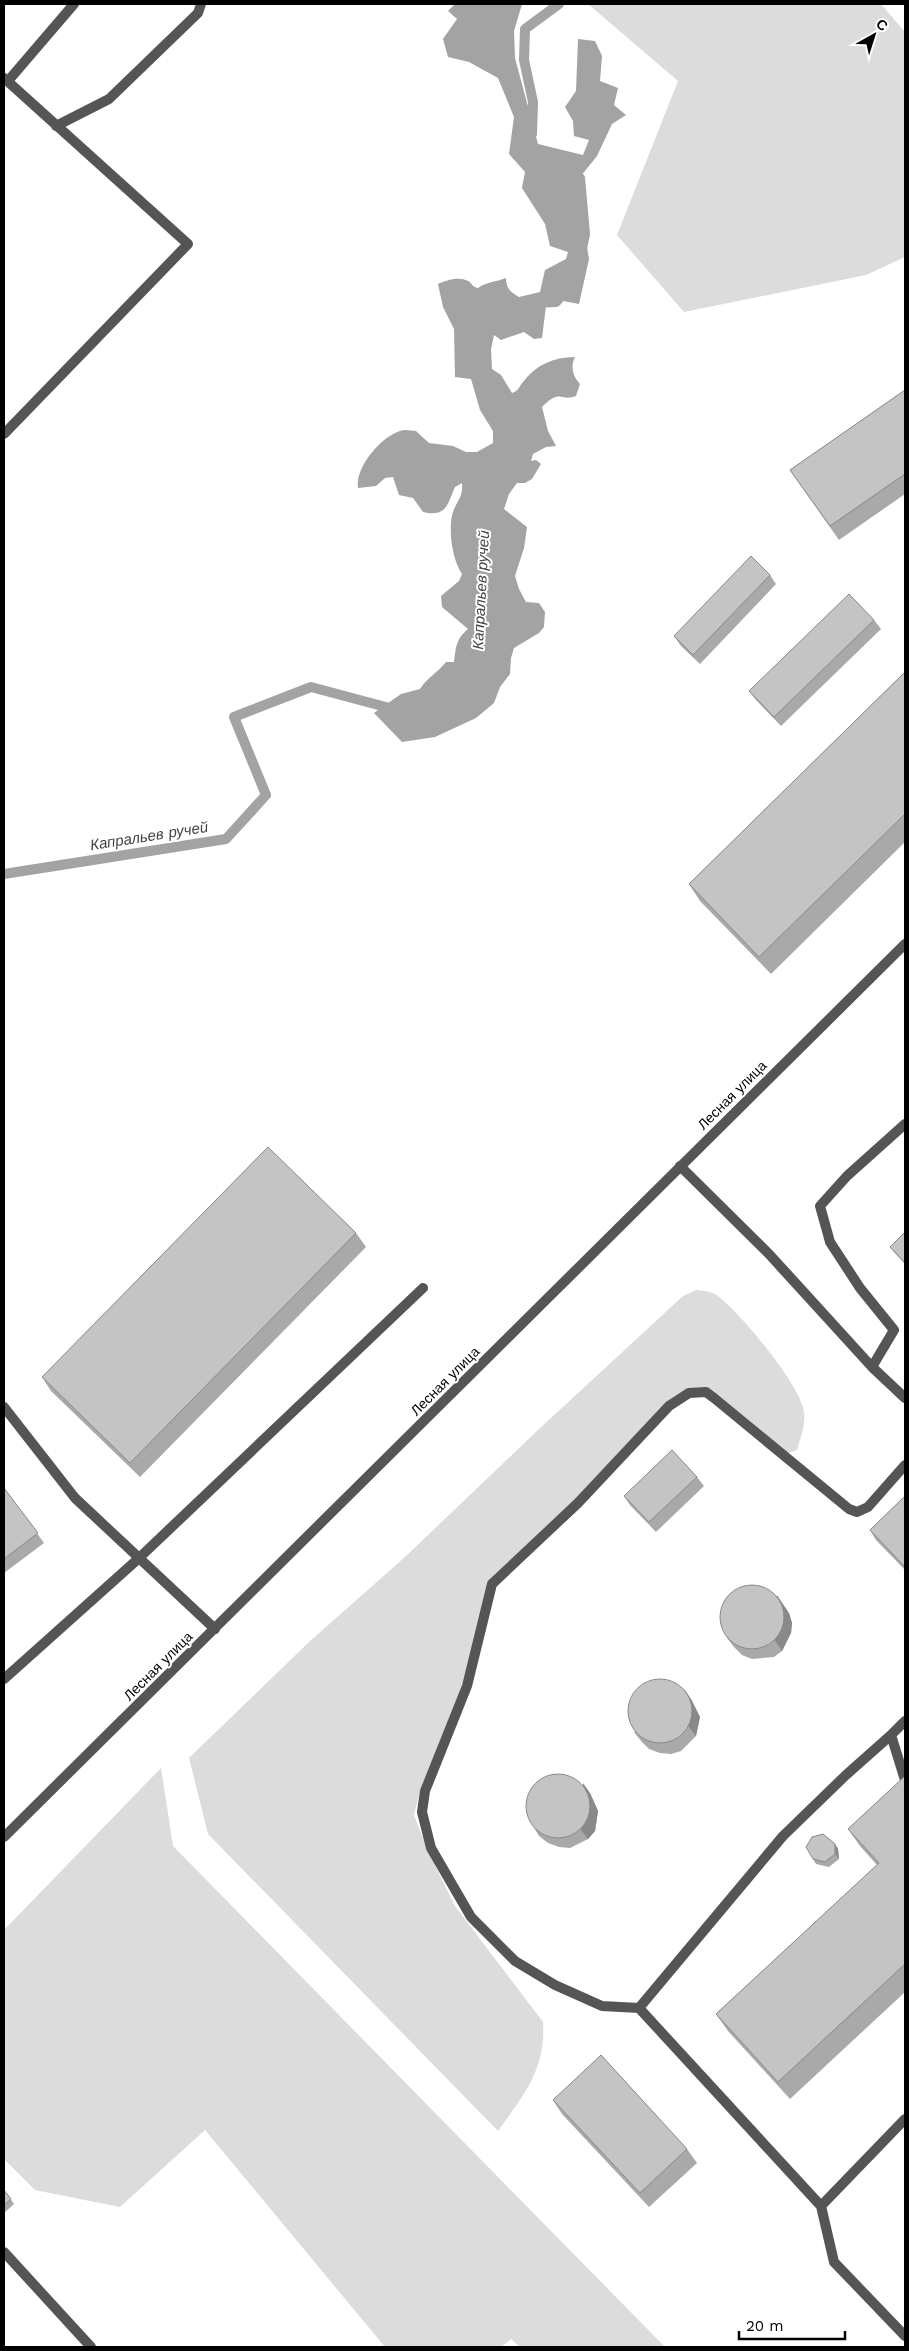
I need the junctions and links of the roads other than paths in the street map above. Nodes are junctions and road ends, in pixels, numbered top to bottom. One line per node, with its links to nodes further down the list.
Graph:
1 (74, 4): 3 (street)
2 (201, 4): 4 (street)
3 (6, 80): 4 (street)
4 (56, 126): 5 (street)
5 (4, 434)
6 (905, 944): 8 (street, Лесная улица)
7 (905, 1124): 10 (street)
8 (680, 1166): 10 (street); 15 (street, Лесная улица)
9 (423, 1288): 14 (street)
10 (872, 1367): 11 (street)
11 (905, 1398)
12 (4, 1407): 14 (street)
13 (905, 1466): 21 (street)
14 (138, 1559): 15 (street); 16 (street)
15 (215, 1630): 20 (street, Лесная улица)
16 (4, 1679)
17 (905, 1721): 18 (street)
18 (891, 1735): 19 (street); 21 (street)
19 (905, 1780)
20 (4, 1837)
21 (638, 2008): 23 (street)
22 (905, 2119): 23 (street)
23 (821, 2206): 25 (street)
24 (4, 2252): 26 (street)
25 (905, 2336)
26 (91, 2347)

